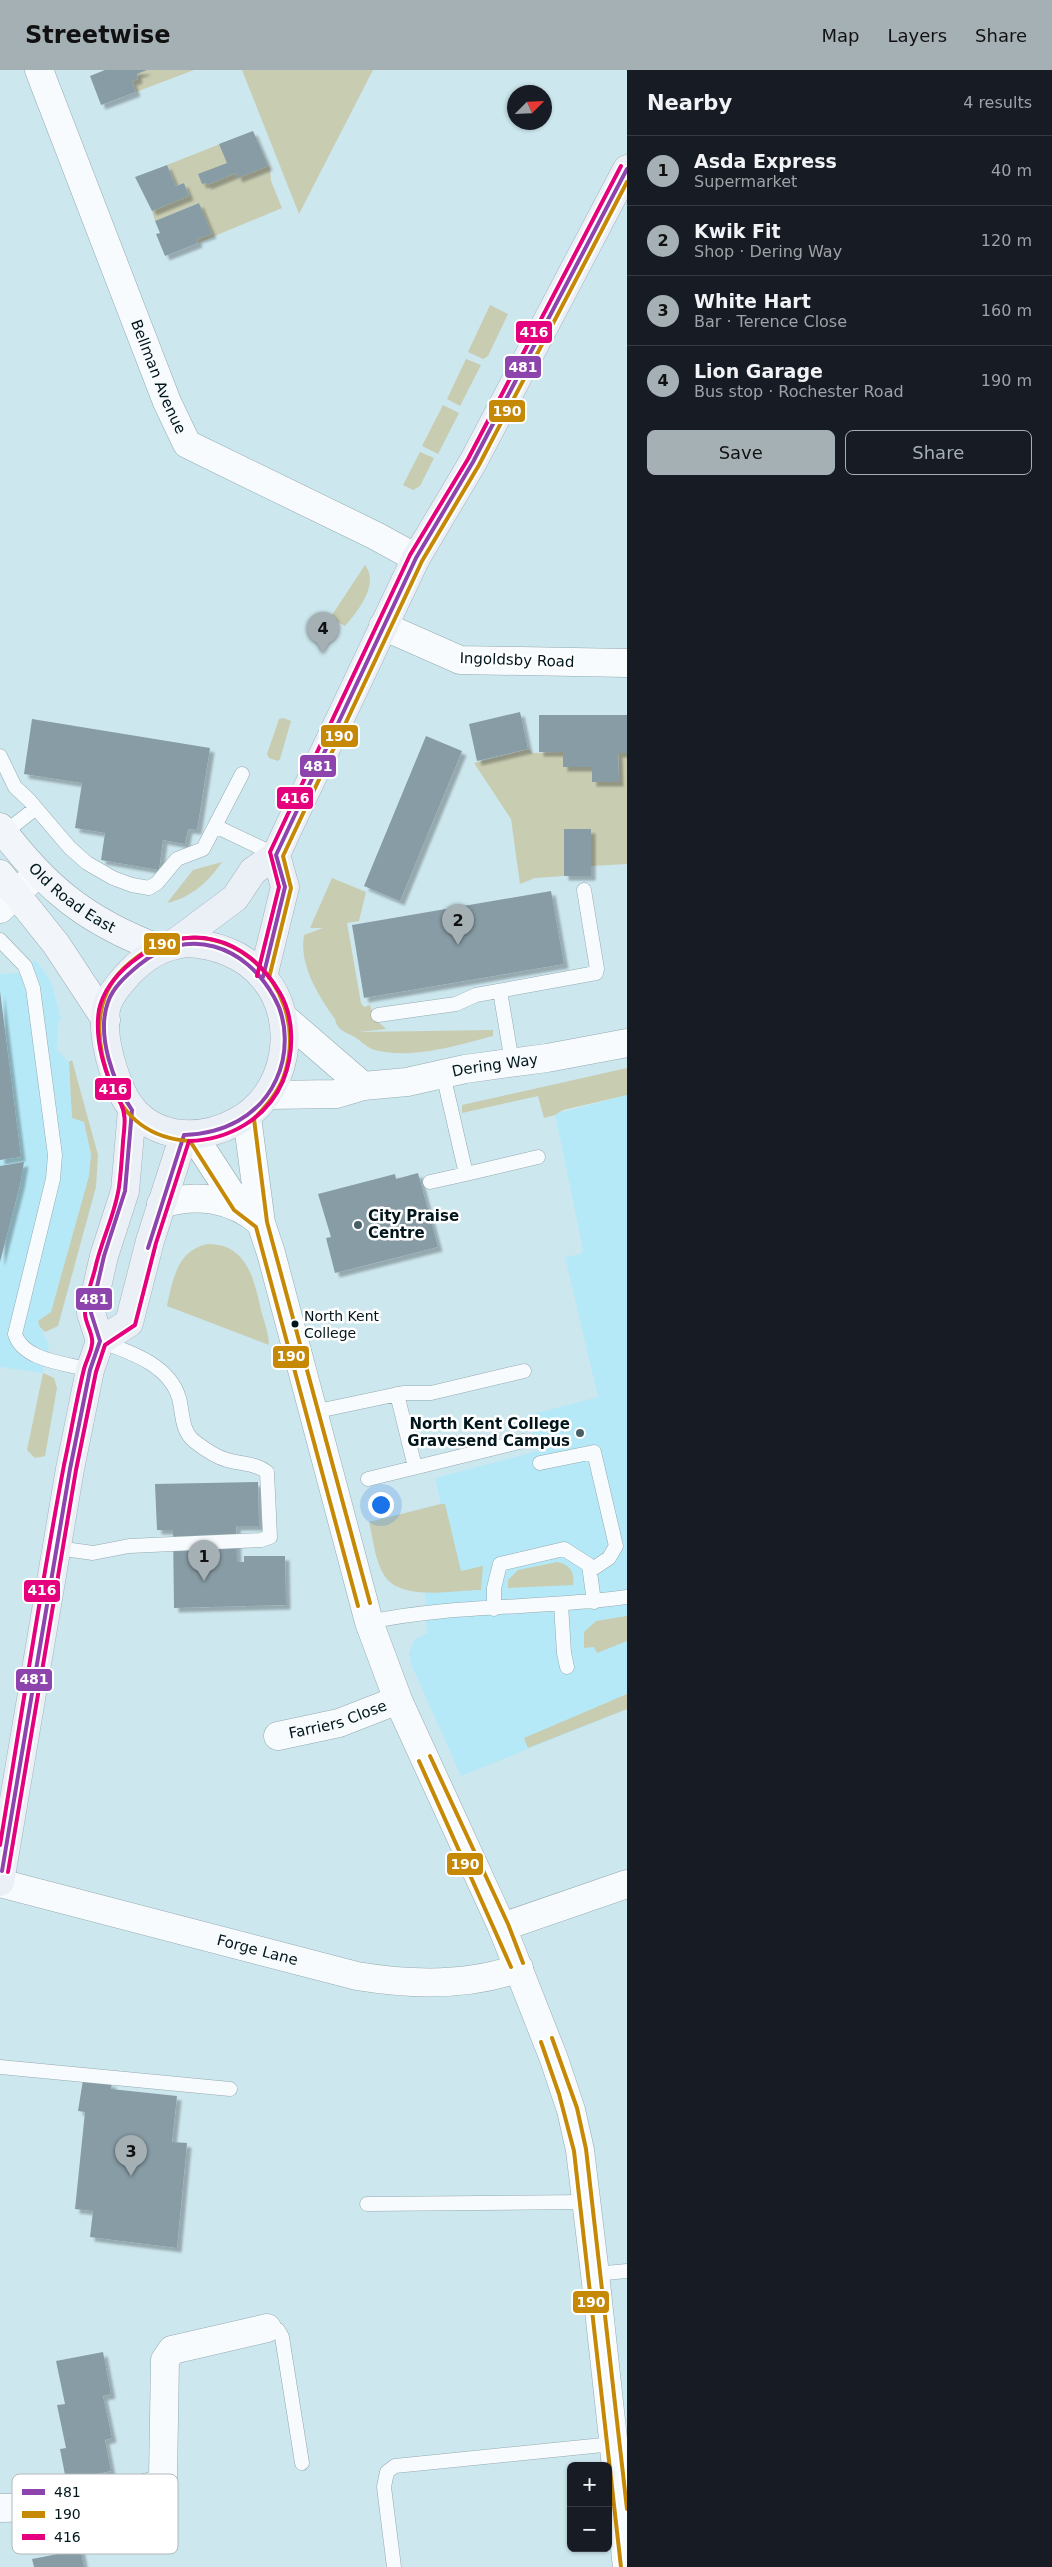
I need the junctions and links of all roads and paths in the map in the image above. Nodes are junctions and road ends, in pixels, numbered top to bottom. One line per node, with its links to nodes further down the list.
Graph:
1 (39, 70): 3 (street, Bellman Avenue)
2 (627, 169): 3 (main road)
3 (416, 558): 4 (main road)
4 (383, 626): 5 (street, Ingoldsby Road); 11 (main road)
5 (627, 663)
6 (0, 756): 8 (lane)
7 (242, 774): 9 (lane)
8 (36, 808): 9 (lane); 10 (lane)
9 (216, 826): 11 (lane)
10 (2, 830): 12 (main road, Old Road East)
11 (276, 855): 16 (main road); 17 (main road)
12 (38, 873): 14 (street); 16 (main road, Old Road East)
13 (584, 890): 18 (lane)
14 (5, 892): 21 (main road)
15 (0, 940): 37 (lane)
16 (166, 947): 17 (main road); 21 (main road)
17 (263, 977): 20 (main road)
18 (500, 991): 19 (lane); 23 (lane)
19 (378, 1015)
20 (282, 1017): 25 (street); 26 (main road)
21 (106, 1020): 27 (main road)
22 (627, 1043): 23 (street, Dering Way)
23 (512, 1062): 24 (street, Dering Way)
24 (443, 1074): 25 (street, Dering Way); 31 (lane)
25 (363, 1086): 26 (street, Dering Way)
26 (269, 1095): 28 (main road)
27 (132, 1110): 29 (main road); 36 (main road)
28 (247, 1117): 29 (main road); 35 (street)
29 (189, 1135): 33 (main road); 34 (street)
30 (538, 1157): 31 (lane)
31 (466, 1174): 32 (lane)
32 (430, 1182)
33 (162, 1204): 34 (street); 36 (main road)
34 (239, 1206): 35 (street)
35 (261, 1223): 40 (street)
36 (100, 1341): 37 (main road); 45 (lane)
37 (90, 1370): 45 (main road)
38 (524, 1371): 39 (lane)
39 (397, 1394): 40 (lane); 43 (lane)
40 (312, 1412): 51 (street)
41 (523, 1441): 43 (lane)
42 (540, 1463): 46 (lane)
43 (415, 1467): 44 (lane)
44 (368, 1479)
45 (57, 1548): 55 (main road)
46 (591, 1570): 48 (lane); 50 (lane)
47 (627, 1597): 48 (lane)
48 (594, 1602): 49 (lane)
49 (561, 1604): 50 (lane); 52 (lane)
50 (494, 1609): 51 (lane)
51 (369, 1622): 53 (street)
52 (567, 1667)
53 (398, 1700): 54 (street, Farriers Close); 57 (street)
54 (278, 1736)
55 (0, 1876): 58 (street, Forge Lane)
56 (627, 1884): 57 (street)
57 (502, 1928): 58 (street)
58 (519, 1968): 61 (street)
59 (0, 2067): 60 (lane)
60 (230, 2088)
61 (586, 2202): 62 (lane); 64 (street)
62 (367, 2204)
63 (627, 2271): 64 (lane)
64 (595, 2274): 66 (street)
65 (267, 2328): 67 (lane); 68 (street)
66 (613, 2444): 69 (lane); 70 (street)
67 (302, 2463)
68 (163, 2474)
69 (394, 2567)
70 (627, 2567)

